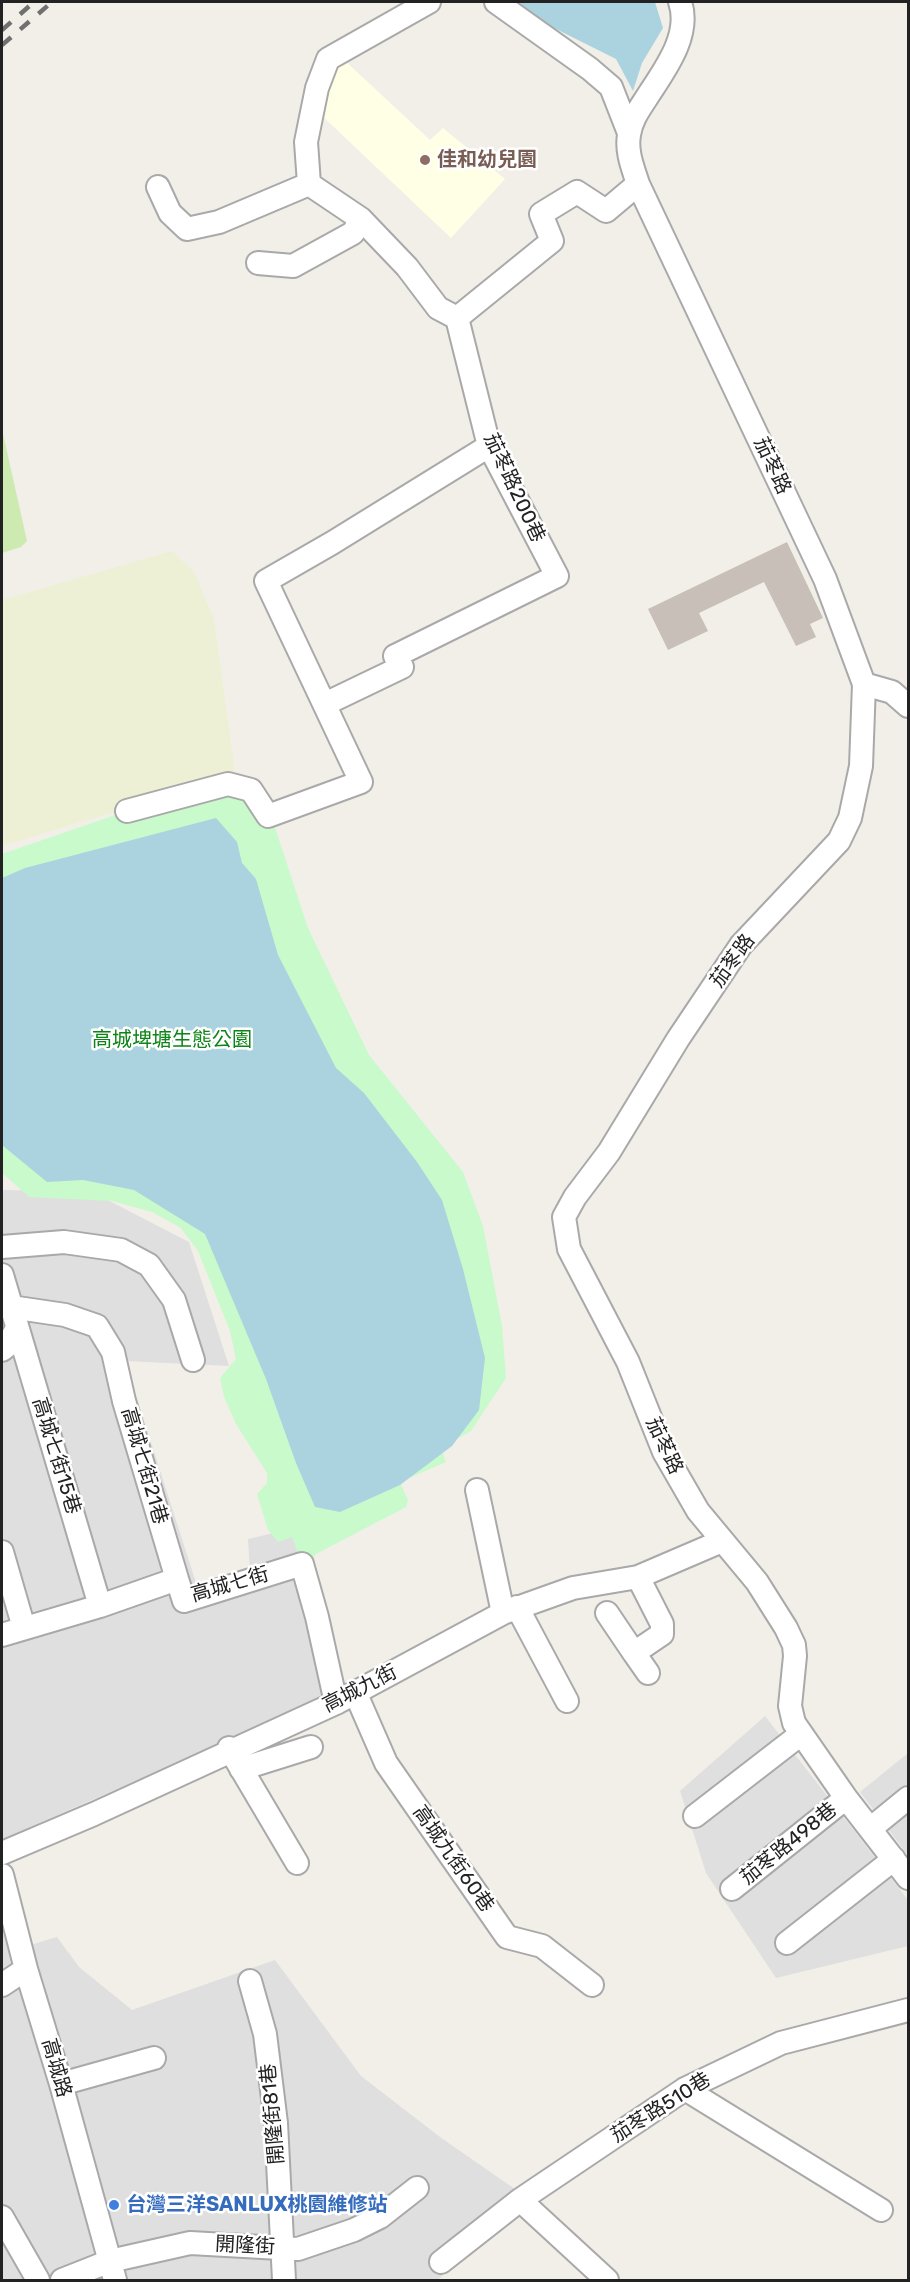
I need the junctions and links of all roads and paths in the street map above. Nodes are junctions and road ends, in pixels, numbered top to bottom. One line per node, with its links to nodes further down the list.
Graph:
1 (429, 2): 5 (street)
2 (496, 2): 4 (street)
3 (680, 2): 4 (street, 茄苳路)
4 (629, 133): 6 (street, 茄苳路)
5 (309, 184): 7 (street); 8 (street)
6 (638, 184): 10 (street); 12 (street, 茄苳路)
7 (158, 187)
8 (361, 219): 9 (street); 10 (street)
9 (258, 263)
10 (457, 318): 11 (street, 茄苳路200巷)
11 (489, 446): 13 (street); 13 (street, 茄苳路200巷)
12 (864, 684): 14 (street); 22 (street, 茄苳路)
13 (325, 704): 15 (street)
14 (909, 706)
15 (127, 811)
16 (2, 1246): 20 (street)
17 (2, 1275): 18 (street, 高城七街15巷)
18 (14, 1318): 19 (street); 25 (street, 高城七街21巷); 26 (street, 高城七街15巷)
19 (2, 1350)
20 (192, 1360)
21 (477, 1490): 27 (street)
22 (722, 1541): 24 (street, 高城九街); 35 (street, 茄苳路)
23 (2, 1552): 29 (street)
24 (639, 1577): 27 (street, 高城九街); 31 (street)
25 (177, 1579): 26 (street, 高城七街); 33 (street, 高城七街)
26 (100, 1606): 29 (street, 高城七街)
27 (510, 1610): 33 (street, 高城九街); 34 (street)
28 (607, 1613): 31 (street)
29 (24, 1628): 30 (street, 高城七街)
30 (2, 1635)
31 (634, 1653): 32 (street)
32 (648, 1673)
33 (346, 1697): 37 (street, 高城九街); 51 (street, 高城九街60巷)
34 (567, 1701)
35 (801, 1734): 38 (street, 茄苳路); 40 (street)
36 (311, 1747): 37 (street)
37 (234, 1756): 42 (street, 高城九街); 44 (street)
38 (846, 1798): 41 (street, 茄苳路); 47 (street, 茄苳路498巷)
39 (909, 1798): 41 (street)
40 (695, 1816)
41 (870, 1829): 43 (street, 茄苳路)
42 (2, 1853)
43 (894, 1859): 46 (street, 茄苳路); 48 (street)
44 (297, 1863)
45 (2, 1875): 49 (street, 高城路)
46 (909, 1878)
47 (732, 1889)
48 (787, 1943)
49 (26, 1969): 52 (street); 55 (street, 高城路)
50 (250, 1981): 61 (street, 開隆街81巷)
51 (592, 1985)
52 (2, 1986)
53 (909, 2010): 56 (street, 茄苳路510巷)
54 (154, 2058): 55 (street)
55 (61, 2084): 63 (street, 高城路)
56 (685, 2089): 58 (street, 茄苳路510巷); 59 (street)
57 (417, 2188): 61 (street, 開隆街)
58 (520, 2200): 62 (street, 茄苳路510巷); 67 (street)
59 (881, 2210)
60 (2, 2217): 64 (street)
61 (282, 2248): 63 (street, 開隆街); 66 (street, 開隆街81巷)
62 (441, 2262)
63 (113, 2271): 65 (street, 開隆街)
64 (38, 2280)
65 (62, 2280)
66 (284, 2280)
67 (607, 2280)

